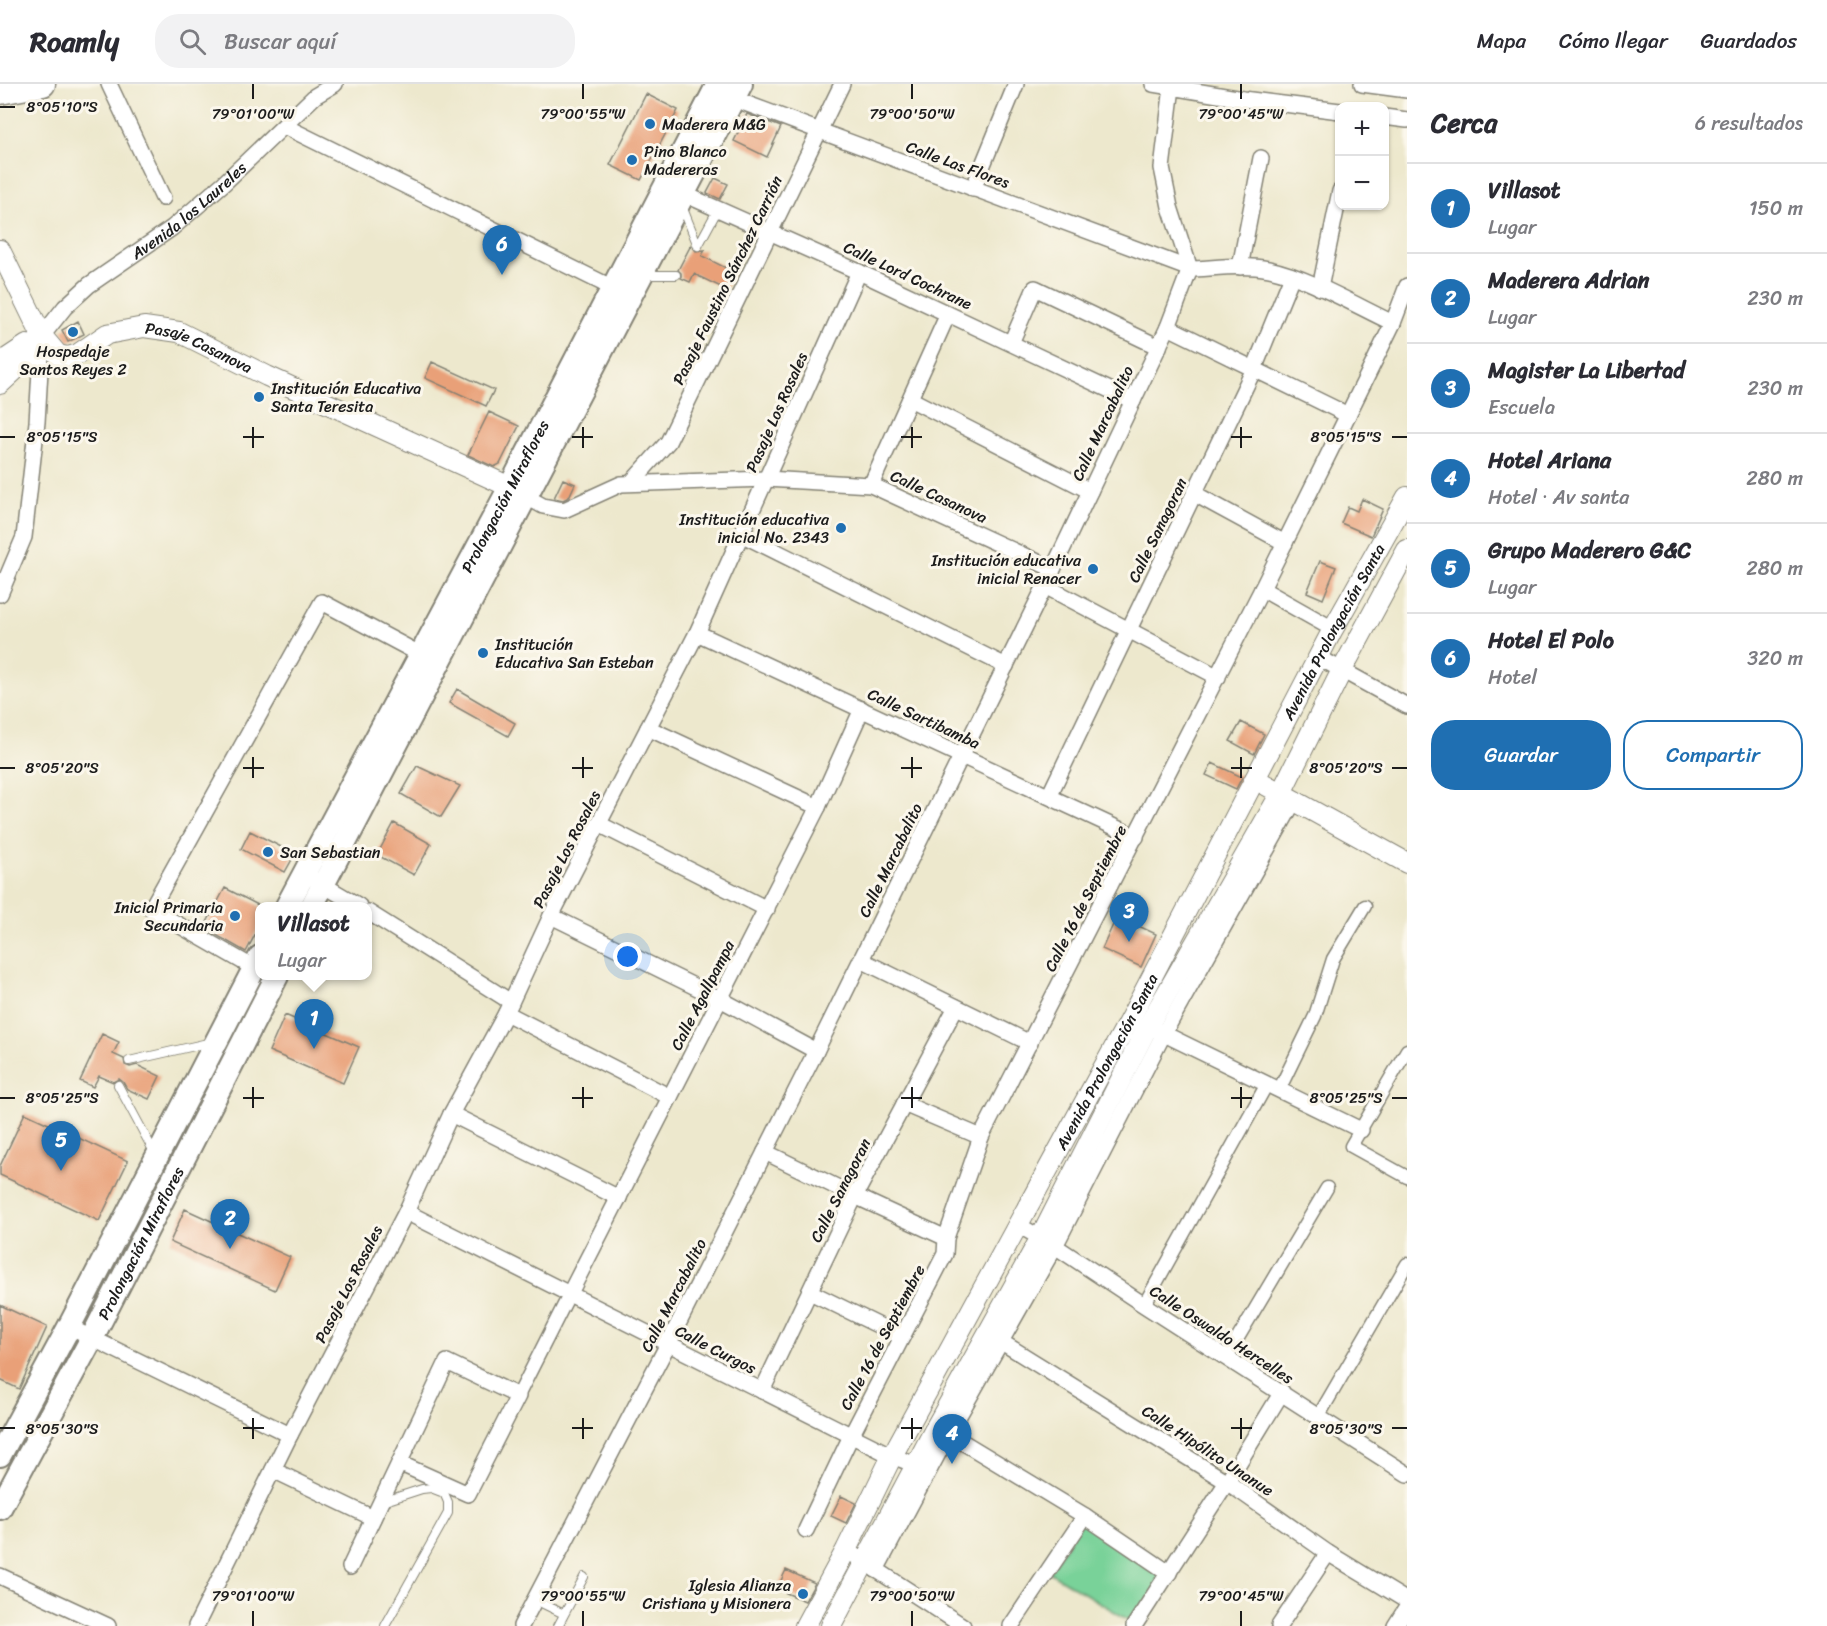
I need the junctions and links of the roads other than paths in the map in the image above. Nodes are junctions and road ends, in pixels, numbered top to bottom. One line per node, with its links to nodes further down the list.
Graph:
1 (43, 84): 11 (main road)
2 (108, 84): 20 (street)
3 (335, 84): 15 (street, Avenida los Laureles)
4 (842, 84): 16 (street, Pasaje Faustino Sánchez Carrión)
5 (1016, 84): 18 (street)
6 (1153, 84): 8 (street)
7 (1362, 84): 10 (street)
8 (1172, 87): 12 (street); 26 (street)
9 (727, 90): 16 (street, Calle Las Flores); 19 (main road, Prolongación Miraflores)
10 (1407, 90)
11 (0, 92)
12 (1335, 110)
13 (1389, 118): 14 (street)
14 (1407, 120)
15 (284, 126): 33 (street); 37 (street, Avenida los Laureles)
16 (819, 132): 18 (street, Calle Las Flores); 23 (street, Pasaje Faustino Sánchez Carrión)
17 (1261, 158): 25 (street)
18 (973, 189): 26 (street, Calle Las Flores)
19 (677, 194): 21 (street, Calle Lord Cochrane); 21 (lane); 28 (main road, Prolongación Miraflores); 33 (main road, Prolongación Miraflores)
20 (163, 198)
21 (718, 209): 23 (street, Calle Lord Cochrane)
22 (1336, 210): 32 (street)
23 (770, 232): 27 (street, Calle Lord Cochrane); 47 (street, Pasaje Faustino Sánchez Carrión)
24 (0, 250): 37 (street)
25 (1240, 267): 26 (street); 30 (street)
26 (1190, 269): 36 (street, Calle Marcabalito)
27 (859, 272): 34 (street, Calle Lord Cochrane); 46 (street, Pasaje Los Rosales)
28 (641, 275): 29 (lane); 33 (main road, Prolongación Miraflores)
29 (676, 275)
30 (1292, 276): 32 (street); 41 (street, Calle Sanagoran)
31 (1407, 286): 35 (street, Calle 16 de Septiembre)
32 (1320, 288): 35 (street)
33 (622, 292): 49 (main road, Prolongación Miraflores)
34 (948, 314): 38 (street, Calle Lord Cochrane); 43 (street)
35 (1393, 323): 45 (street, Calle 16 de Septiembre)
36 (1168, 327): 39 (street, Calle Marcabalito); 41 (street)
37 (42, 336): 40 (street, Avenida los Laureles); 42 (street, Avenida los Laureles); 49 (street, Pasaje Casanova); 59 (street)
38 (1011, 343): 39 (street); 44 (street, Calle Lord Cochrane)
39 (1158, 347): 44 (street, Calle Marcabalito)
40 (0, 363)
41 (1254, 369): 45 (street); 51 (street, Calle Sanagoran)
42 (0, 384)
43 (910, 399): 48 (street); 50 (street)
44 (1133, 401): 50 (street, Calle Marcabalito)
45 (1348, 415): 54 (street, Calle 16 de Septiembre)
46 (766, 479): 47 (street, Calle Casanova); 48 (street, Calle Casanova); 53 (street, Pasaje Los Rosales)
47 (631, 483): 49 (street, Calle Casanova)
48 (871, 485): 56 (street, Calle Casanova)
49 (518, 491): 64 (main road, Prolongación Miraflores)
50 (1090, 491): 56 (street, Calle Marcabalito)
51 (1195, 494): 54 (street); 61 (street, Calle Sanagoran)
52 (1406, 499): 60 (street, Avenida Prolongación Santa)
53 (741, 534): 62 (street, Pasaje Los Rosales); 65 (street)
54 (1285, 543): 58 (street, Calle 16 de Septiembre)
55 (1407, 550): 66 (street, Avenida Prolongación Santa)
56 (1053, 569): 57 (street, Calle Marcabalito)
57 (1045, 586): 61 (street); 65 (street, Calle Marcabalito)
58 (1262, 589): 60 (street); 67 (street, Calle 16 de Septiembre)
59 (0, 594)
60 (1333, 629): 63 (street, Avenida Prolongación Santa)
61 (1129, 630): 67 (street); 73 (street, Calle Sanagoran)
62 (697, 633): 69 (street, Calle Sartibamba); 70 (street, Pasaje Los Rosales)
63 (1318, 657): 66 (street); 72 (street, Avenida Prolongación Santa)
64 (429, 659): 79 (main road, Prolongación Miraflores); 88 (street)
65 (1006, 666): 71 (street, Calle Marcabalito)
66 (1342, 670): 68 (street); 74 (street, Avenida Prolongación Santa)
67 (1218, 677): 77 (street, Calle 16 de Septiembre)
68 (1407, 706)
69 (862, 710): 71 (street, Calle Sartibamba); 75 (street, Calle Agallpampa)
70 (648, 728): 75 (street); 76 (street, Pasaje Los Rosales)
71 (962, 755): 73 (street, Calle Sartibamba); 87 (street, Calle Marcabalito)
72 (1255, 779): 74 (street); 94 (street, Avenida Prolongación Santa)
73 (1049, 796): 77 (street, Calle Sartibamba)
74 (1288, 797): 78 (street); 94 (street, Avenida Prolongación Santa)
75 (818, 807): 84 (street, Calle Agallpampa)
76 (598, 824): 84 (street); 86 (street, Pasaje Los Rosales)
77 (1136, 837): 96 (street, Calle 16 de Septiembre)
78 (1407, 863)
79 (314, 879): 80 (main road, Prolongación Miraflores); 81 (main road, Prolongación Miraflores); 82 (street)
80 (291, 902)
81 (312, 902)
82 (351, 902)
83 (1365, 906): 101 (street)
84 (767, 909): 91 (street, Calle Agallpampa)
85 (372, 915): 93 (street)
86 (551, 916): 91 (street); 93 (street, Pasaje Los Rosales)
87 (861, 960): 92 (street); 98 (street, Calle Marcabalito)
88 (255, 961)
89 (255, 966): 95 (main road, Prolongación Miraflores)
90 (274, 980): 108 (main road, Prolongación Miraflores)
91 (720, 999): 98 (street); 102 (street, Calle Agallpampa)
92 (956, 1007): 96 (street); 103 (street, Calle Sanagoran)
93 (508, 1008): 102 (street); 104 (street, Pasaje Los Rosales)
94 (1148, 1025): 101 (street); 114 (street, Avenida Prolongación Santa); 116 (street, Avenida Prolongación Santa)
95 (216, 1041): 99 (lane); 108 (main road, Prolongación Miraflores)
96 (1030, 1043): 106 (street, Calle 16 de Septiembre)
97 (1407, 1050): 105 (street)
98 (816, 1051): 107 (street, Calle Marcabalito)
99 (129, 1061)
100 (118, 1085): 108 (lane)
101 (1273, 1087): 105 (street); 120 (street)
102 (670, 1097): 112 (street, Calle Agallpampa)
103 (904, 1104): 106 (street); 111 (street, Calle Sanagoran)
104 (451, 1114): 112 (street); 113 (street, Pasaje Los Rosales)
105 (1361, 1130): 109 (street)
106 (981, 1137): 115 (street, Calle 16 de Septiembre)
107 (765, 1152): 111 (street); 125 (street, Calle Marcabalito)
108 (167, 1163): 121 (main road, Prolongación Miraflores); 124 (main road, Prolongación Miraflores)
109 (1407, 1177)
110 (1327, 1188): 126 (street)
111 (855, 1196): 115 (street); 118 (street, Calle Sanagoran)
112 (619, 1198): 119 (street, Calle Agallpampa)
113 (406, 1212): 119 (street, Calle Curgos); 132 (street, Pasaje Los Rosales)
114 (1018, 1225): 116 (street, Calle Oswaldo Hercelles); 135 (street, Avenida Prolongación Santa)
115 (946, 1238): 122 (street, Calle 16 de Septiembre)
116 (1047, 1242): 120 (street, Calle Oswaldo Hercelles); 123 (street, Avenida Prolongación Santa)
117 (1407, 1264): 130 (street)
118 (810, 1292): 122 (street); 127 (street, Calle Sanagoran)
119 (569, 1295): 125 (street, Calle Curgos); 129 (street)
120 (1144, 1305): 126 (street, Calle Oswaldo Hercelles)
121 (69, 1327): 124 (street); 134 (main road, Prolongación Miraflores)
122 (903, 1337): 133 (street, Calle 16 de Septiembre)
123 (994, 1337): 131 (street, Avenida Prolongación Santa); 140 (street, Calle Hipólito Unanue)
124 (92, 1338): 132 (street); 142 (main road, Prolongación Miraflores)
125 (668, 1344): 127 (street, Calle Curgos); 153 (street, Calle Marcabalito)
126 (1226, 1358): 128 (street, Calle Oswaldo Hercelles)
127 (762, 1391): 133 (street, Calle Curgos)
128 (1282, 1392): 130 (street, Calle Oswaldo Hercelles); 140 (street)
129 (518, 1396): 136 (street); 136 (street)
130 (1318, 1417): 139 (street, Calle Oswaldo Hercelles)
131 (943, 1430): 137 (street, Avenida Prolongación Santa); 143 (street); 148 (street)
132 (290, 1436): 138 (street, Pasaje Los Rosales)
133 (850, 1436): 135 (street, Calle Curgos); 145 (street, Calle 16 de Septiembre)
134 (0, 1455)
135 (892, 1456): 137 (street, Calle Curgos); 146 (street, Avenida Prolongación Santa)
136 (399, 1463): 141 (street)
137 (916, 1465): 148 (street, Avenida Prolongación Santa)
138 (273, 1470): 144 (street); 158 (street, Pasaje Los Rosales)
139 (1407, 1474)
140 (1227, 1482): 147 (street, Calle Hipólito Unanue); 150 (street)
141 (380, 1503): 144 (street); 159 (lane)
142 (0, 1508)
143 (1085, 1516): 150 (street); 165 (street)
144 (373, 1518): 149 (street)
145 (806, 1530)
146 (846, 1550): 148 (street); 162 (street, Avenida Prolongación Santa)
147 (1328, 1553): 154 (street, Calle Hipólito Unanue); 167 (street)
148 (870, 1566): 163 (street, Avenida Prolongación Santa); 164 (street)
149 (350, 1567)
150 (1169, 1573): 166 (street)
151 (0, 1576): 157 (street)
152 (584, 1576): 156 (lane)
153 (535, 1600): 156 (lane); 160 (street, Calle Marcabalito)
154 (1407, 1601)
155 (1407, 1607): 168 (street)
156 (564, 1614): 161 (lane)
157 (108, 1626)
158 (196, 1626)
159 (385, 1626)
160 (521, 1626)
161 (558, 1626)
162 (805, 1626)
163 (831, 1626)
164 (963, 1626)
165 (1011, 1626)
166 (1134, 1626)
167 (1279, 1626)
168 (1395, 1626)

